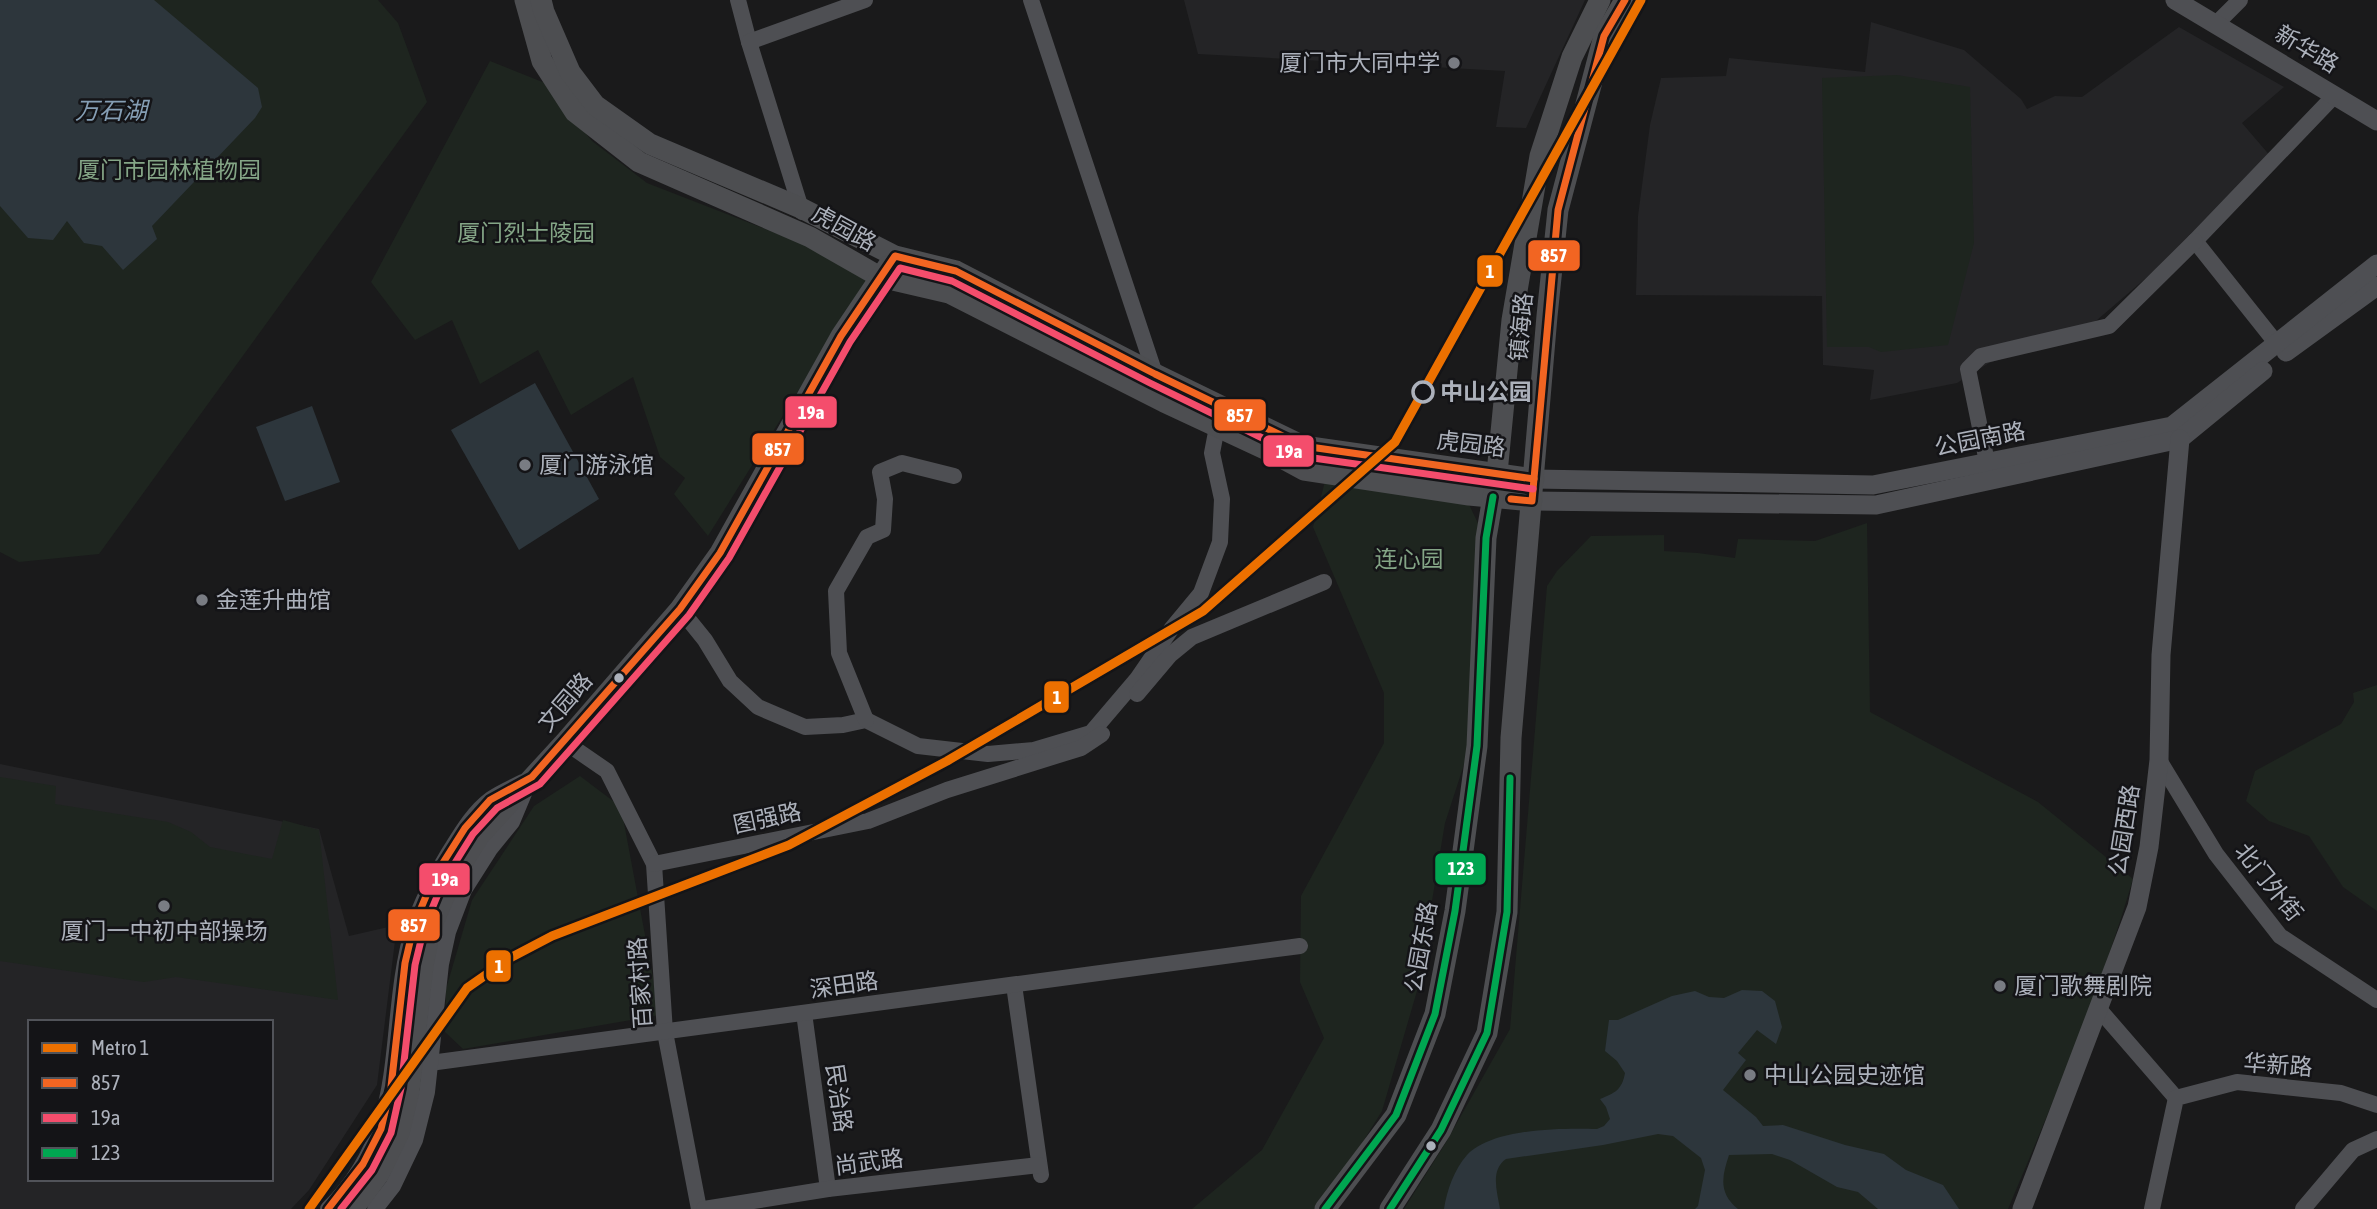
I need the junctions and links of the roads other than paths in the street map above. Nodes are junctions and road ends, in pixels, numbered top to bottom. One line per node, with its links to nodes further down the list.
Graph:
1 (525, 0): 15 (main road, 虎园路)
2 (541, 0): 14 (main road, 虎园路)
3 (738, 0): 11 (street)
4 (865, 0): 11 (street)
5 (1031, 0): 22 (street)
6 (1600, 0): 27 (main road, 镇海路)
7 (1625, 0): 29 (main road, 镇海路)
8 (2175, 0): 10 (street, 新华路)
9 (2240, 0): 10 (street)
10 (2216, 24): 12 (street, 新华路)
11 (749, 42): 14 (street)
12 (2335, 95): 13 (street, 新华路); 16 (street)
13 (2377, 121)
14 (801, 208): 15 (street); 17 (main road, 虎园路)
15 (810, 237): 19 (main road, 虎园路)
16 (2195, 241): 21 (street); 26 (street)
17 (895, 256): 19 (main road, 文园路); 22 (main road, 虎园路)
18 (2377, 264): 21 (street, 公园南路)
19 (880, 278): 23 (main road, 虎园路); 33 (main road, 文园路)
20 (2377, 286): 25 (street, 公园南路)
21 (2277, 344): 26 (street, 公园南路)
22 (1155, 374): 23 (street); 27 (main road, 虎园路)
23 (1164, 402): 24 (main road, 虎园路)
24 (1217, 426): 30 (main road, 虎园路); 34 (street)
25 (2179, 439): 31 (street, 公园南路); 36 (street, 公园西路)
26 (1987, 462): 29 (street, 公园南路)
27 (1497, 473): 29 (main road, 虎园路); 30 (main road, 镇海路)
28 (954, 476): 34 (street)
29 (1534, 479): 31 (main road, 镇海路)
30 (1493, 497): 31 (main road, 虎园路); 55 (main road, 公园东路)
31 (1532, 501): 56 (main road)
32 (1324, 582): 38 (street, 图强路)
33 (680, 610): 34 (street); 35 (main road, 文园路)
34 (866, 720)
35 (565, 742): 37 (main road, 文园路); 38 (street, 百家村路)
36 (2159, 760): 41 (street, 北门外街); 42 (street, 公园西路)
37 (532, 777): 45 (street); 46 (street); 52 (main road, 文园路)
38 (654, 864): 44 (street, 百家村路)
39 (1300, 946): 40 (street, 深田路)
40 (1014, 985): 43 (street, 深田路); 50 (street, 尚武路)
41 (2377, 1000)
42 (2098, 1008): 47 (street); 57 (street, 公园西路)
43 (804, 1013): 44 (street, 深田路); 50 (street, 民治路)
44 (665, 1032): 45 (street, 深田路); 54 (street, 百家村路)
45 (430, 1063): 46 (street, 深田路); 53 (street)
46 (393, 1068): 51 (street)
47 (2176, 1098): 48 (street, 华新路); 58 (street)
48 (2377, 1105)
49 (2377, 1139): 59 (street)
50 (828, 1189): 54 (street, 尚武路)
51 (328, 1209)
52 (353, 1209)
53 (375, 1209)
54 (702, 1209)
55 (1325, 1209)
56 (1391, 1209)
57 (2022, 1209)
58 (2152, 1209)
59 (2303, 1209)

